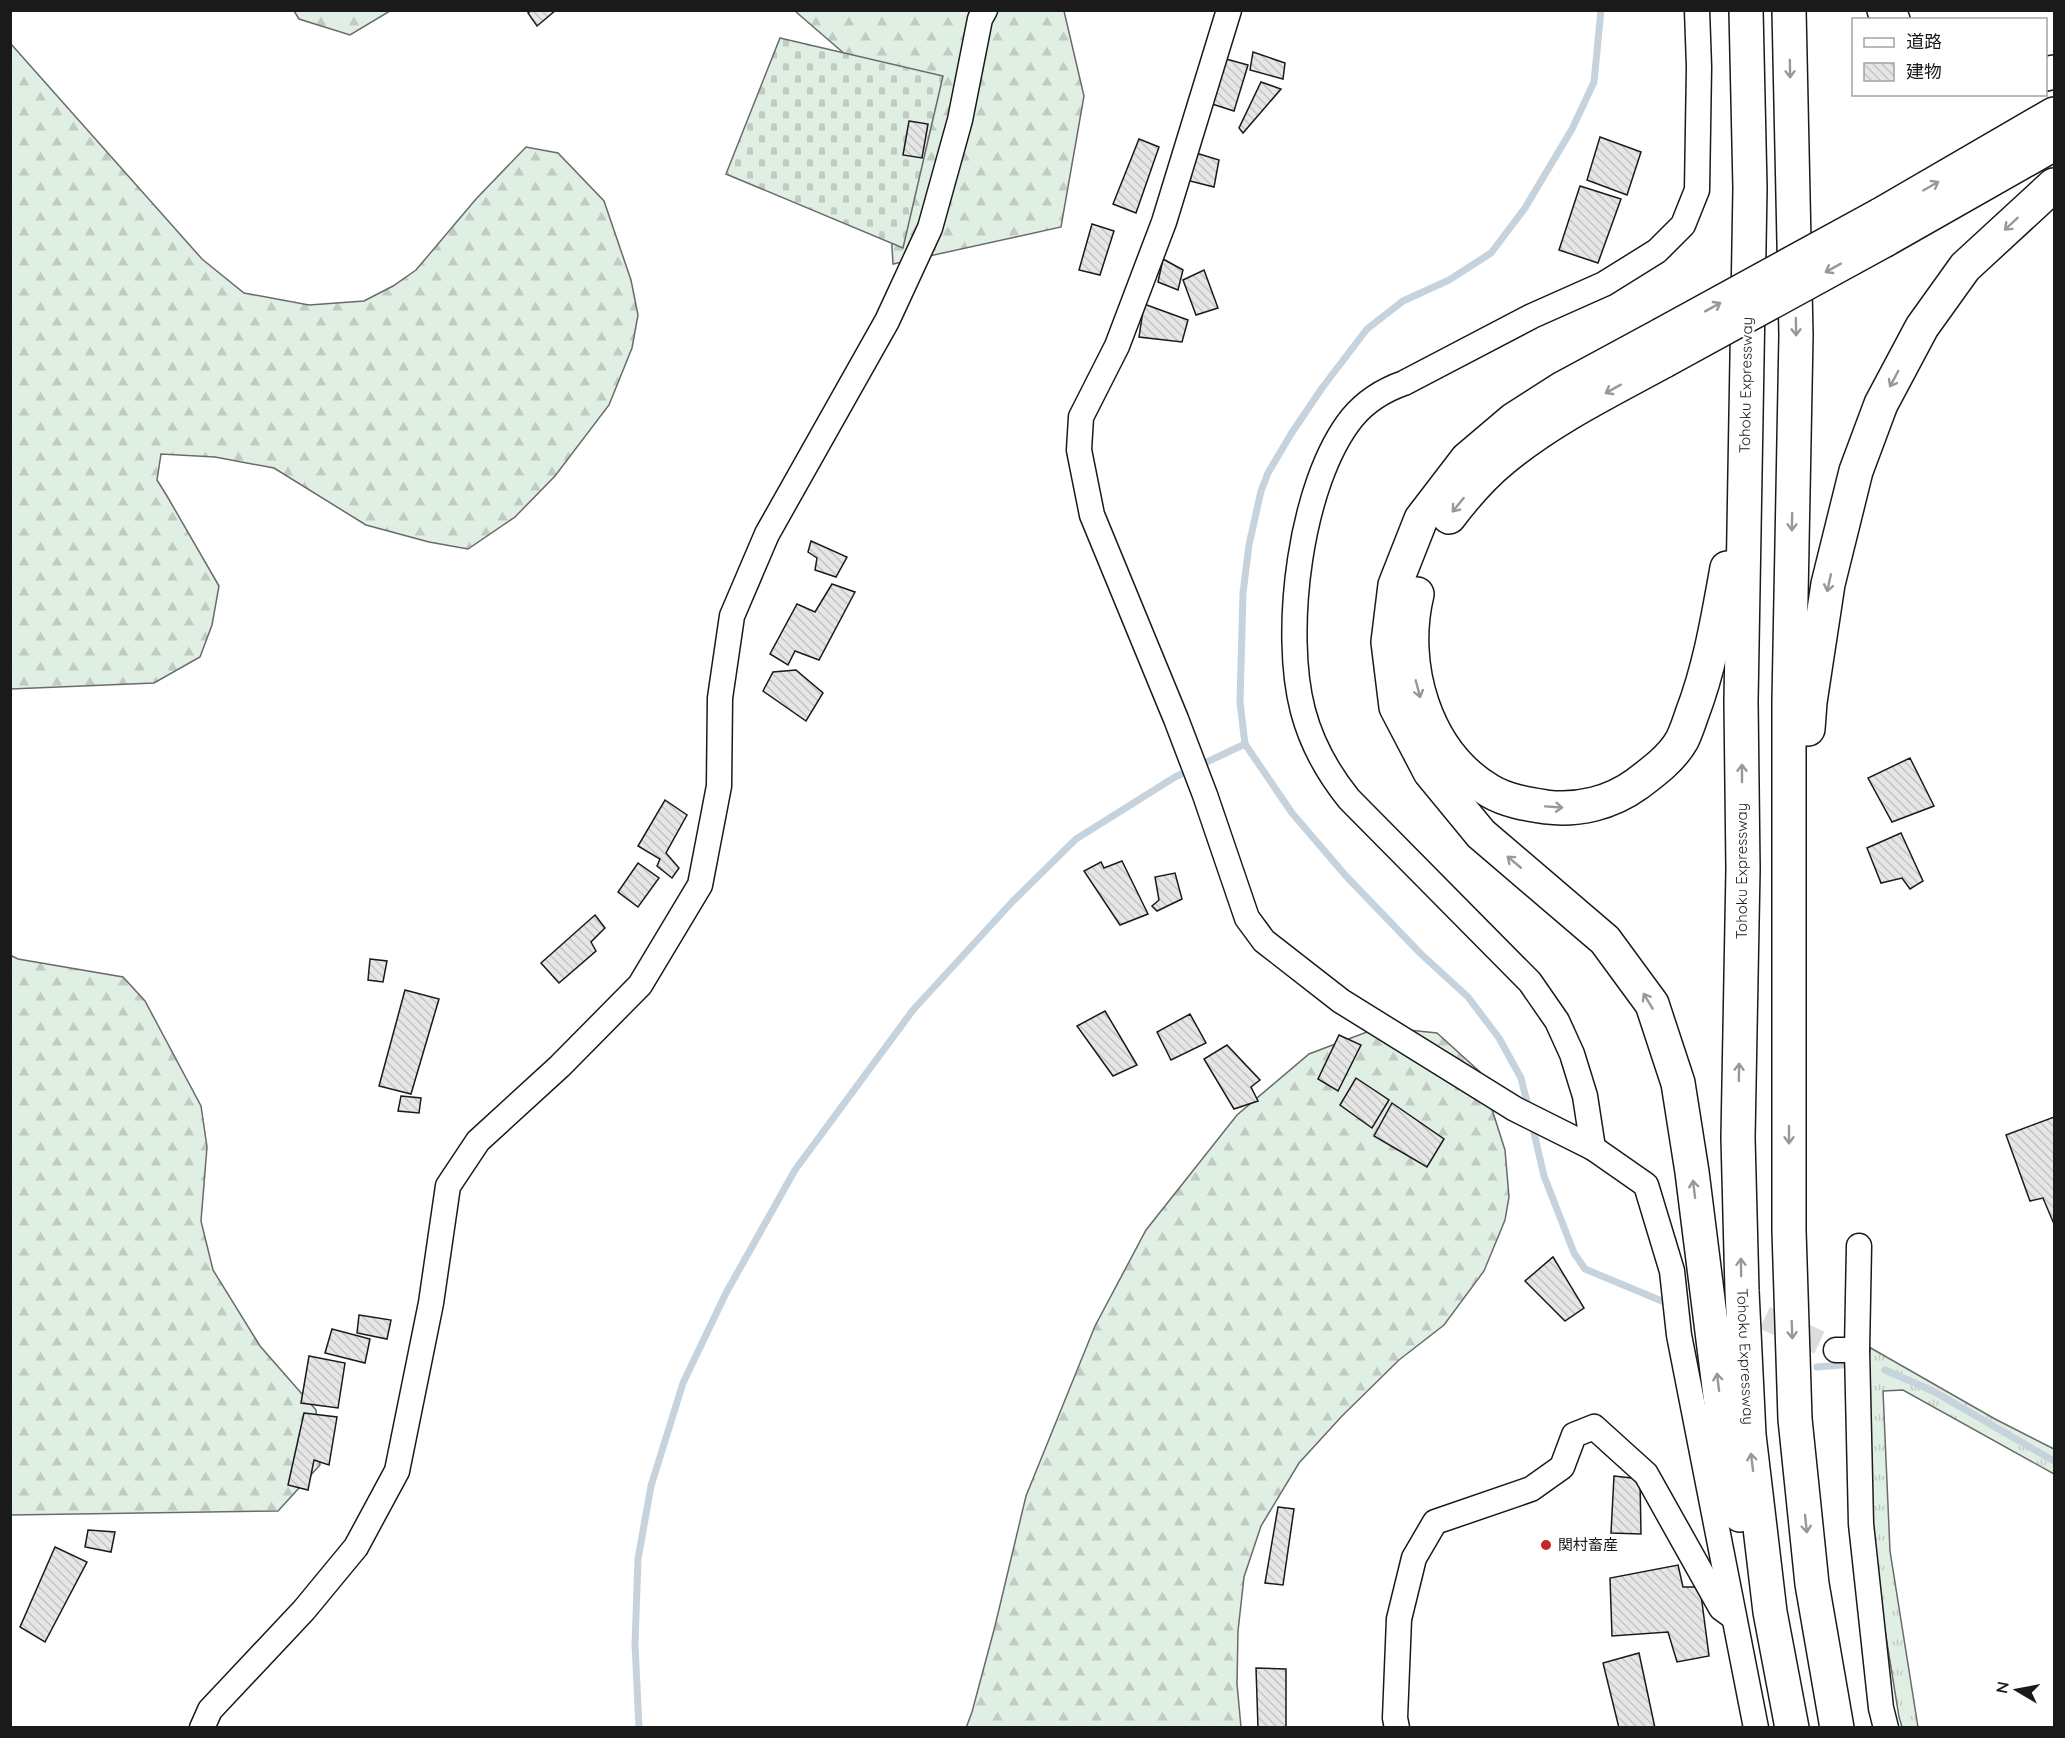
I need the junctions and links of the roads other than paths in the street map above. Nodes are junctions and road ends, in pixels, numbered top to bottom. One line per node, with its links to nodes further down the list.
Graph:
1 (985, 10): 16 (street)
2 (1229, 10): 13 (street)
3 (1697, 10): 13 (street)
4 (1746, 10): 11 (highway, Tohoku Expressway)
5 (1789, 10): 12 (highway, one-way to 12)
6 (2055, 114): 9 (highway, one-way to 6)
7 (2055, 144): 9 (highway)
8 (2055, 185): 12 (highway, one-way to 12)
9 (1882, 227): 10 (highway, bridge)
10 (1663, 348): 11 (highway, one-way to 11); 19 (highway, one-way to 10)
11 (1744, 482): 19 (highway, Tohoku Expressway, one-way to 11)
12 (1789, 971): 20 (highway, one-way to 20)
13 (1593, 1148): 15 (street)
14 (1859, 1246): 21 (street)
15 (1735, 1618): 17 (street); 18 (street)
16 (202, 1728)
17 (1397, 1728)
18 (1756, 1728)
19 (1790, 1728)
20 (1837, 1728)
21 (1887, 1728)

